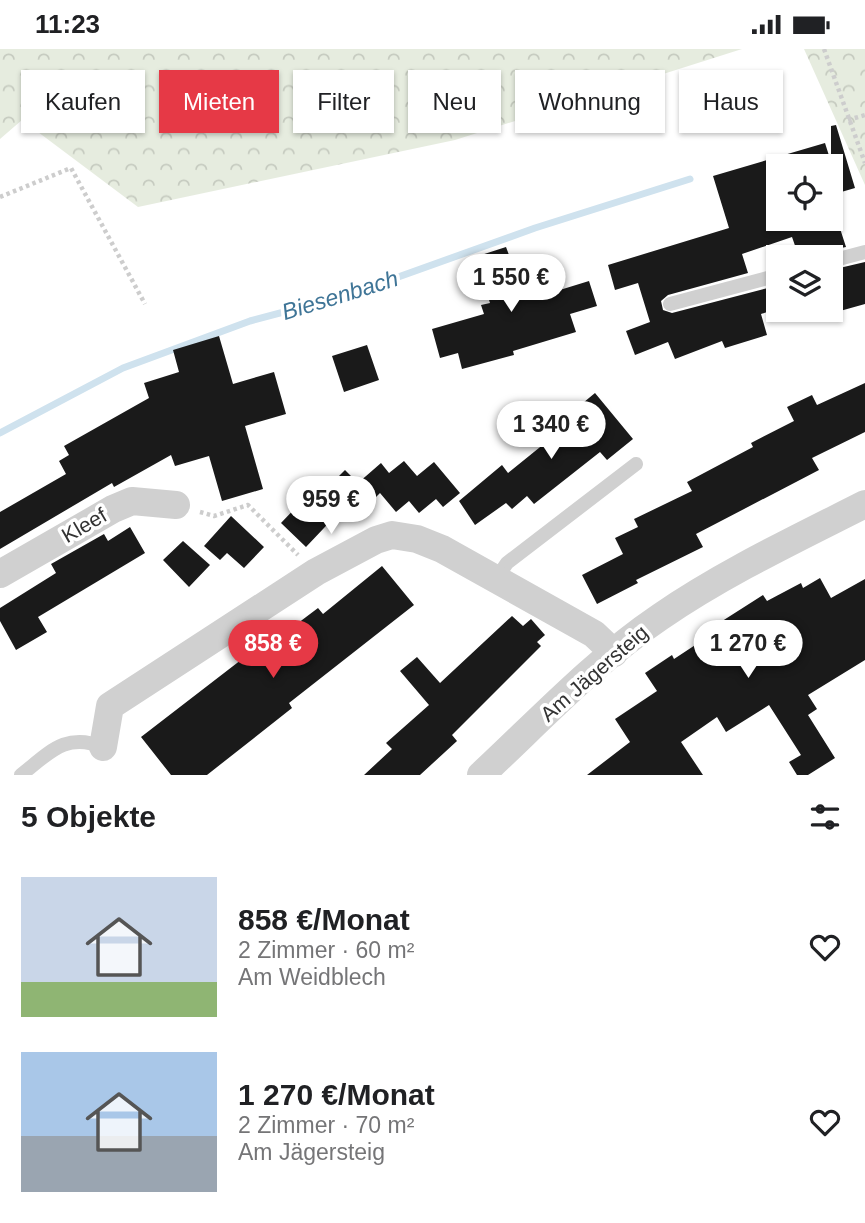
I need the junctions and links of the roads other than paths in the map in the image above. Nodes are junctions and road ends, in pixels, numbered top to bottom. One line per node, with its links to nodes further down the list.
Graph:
1 (865, 252): 2 (lane)
2 (843, 258)
3 (766, 278): 4 (lane)
4 (670, 304)
5 (636, 464): 9 (lane)
6 (865, 504): 10 (street, Am Jägersteig)
7 (176, 505): 8 (street, Kleef)
8 (0, 574)
9 (496, 579): 10 (street); 11 (street)
10 (614, 653): 13 (street, Am Jägersteig)
11 (103, 747): 12 (lane)
12 (21, 775)
13 (481, 775)

